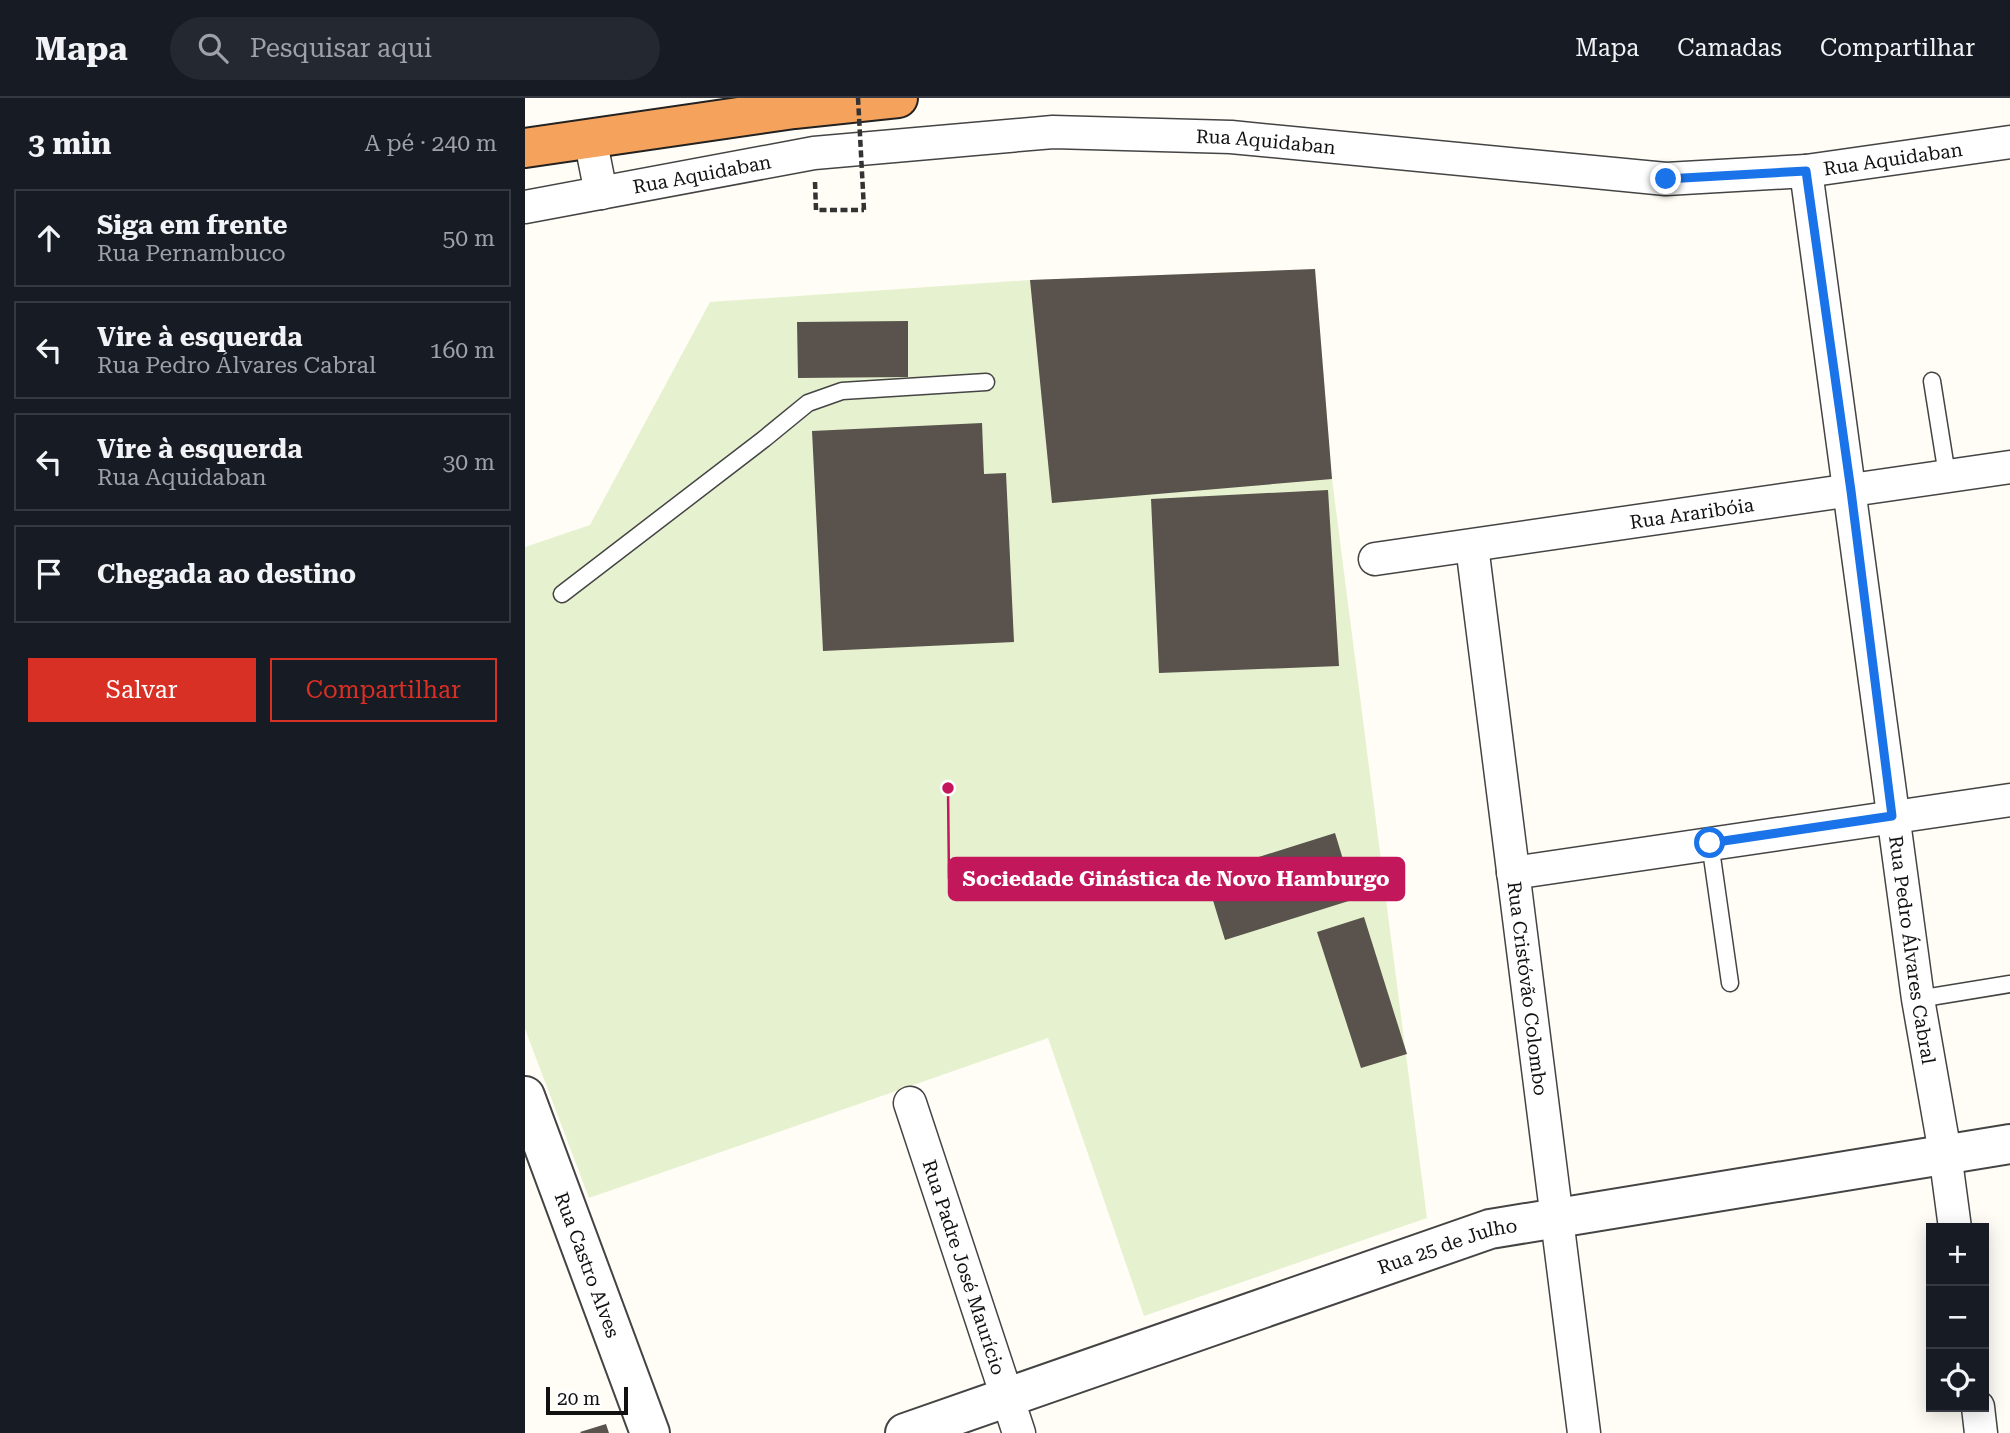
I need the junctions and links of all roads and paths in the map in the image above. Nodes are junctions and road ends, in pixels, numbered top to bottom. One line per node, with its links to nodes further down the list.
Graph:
1 (858, 98): 6 (path, bridge)
2 (898, 98): 3 (highway)
3 (590, 138): 5 (highway); 8 (street)
4 (2010, 142): 7 (street, Rua Aquidaban)
5 (525, 148)
6 (814, 153): 7 (street, Rua Aquidaban); 8 (street, Rua Aquidaban)
7 (1806, 171): 14 (street, Rua Pedro Álvares Cabral)
8 (601, 193): 9 (street, Rua Aquidaban)
9 (525, 207)
10 (1932, 381): 13 (lane)
11 (986, 382): 17 (lane)
12 (2010, 467): 13 (street, Rua Araribóia)
13 (1947, 475): 14 (street, Rua Araribóia)
14 (1851, 491): 15 (street, Rua Araribóia); 19 (street, Rua Pedro Álvares Cabral)
15 (1472, 546): 16 (street, Rua Araribóia); 21 (street, Rua Cristóvão Colombo)
16 (1375, 559)
17 (562, 594)
18 (2010, 800): 19 (street)
19 (1892, 816): 20 (street); 24 (street, Rua Pedro Álvares Cabral)
20 (1710, 843): 21 (street); 22 (lane)
21 (1513, 873): 29 (street, Rua Cristóvão Colombo)
22 (1730, 983)
23 (2010, 984): 24 (lane)
24 (1918, 999): 28 (street, Rua Pedro Álvares Cabral)
25 (525, 1096): 33 (street, Rua Castro Alves)
26 (910, 1103): 31 (street, Rua Padre José Maurício)
27 (2010, 1144): 28 (street, Rua 25 de Julho)
28 (1945, 1153): 29 (street, Rua 25 de Julho); 30 (street, Rua Pedro Álvares Cabral)
29 (1558, 1218): 31 (street, Rua 25 de Julho); 36 (street, Rua Cristóvão Colombo)
30 (1954, 1223)
31 (1008, 1396): 34 (street, Rua 25 de Julho); 35 (street, Rua Padre José Maurício)
32 (1979, 1412): 37 (street)
33 (650, 1433)
34 (905, 1433)
35 (1019, 1433)
36 (1584, 1433)
37 (1981, 1433)

